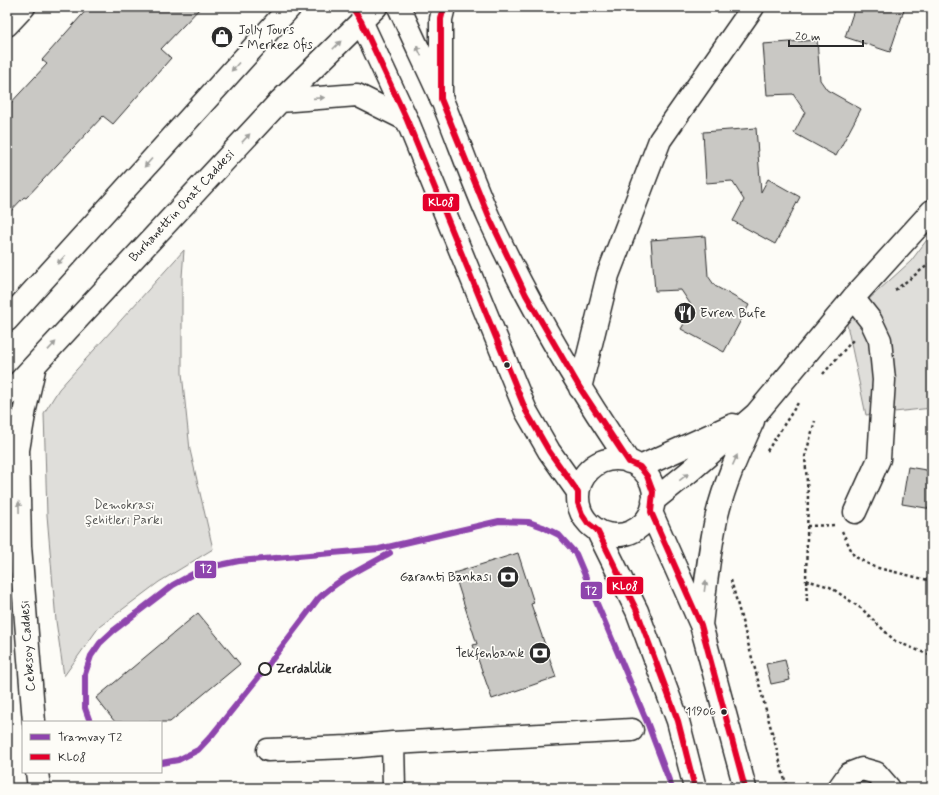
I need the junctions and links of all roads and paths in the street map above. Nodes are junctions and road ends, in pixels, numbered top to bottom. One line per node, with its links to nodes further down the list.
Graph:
1 (24, 7): 7 (street)
2 (399, 7): 8 (street, one-way to 2)
3 (444, 7): 8 (street)
4 (753, 7): 19 (street)
5 (283, 11): 15 (street, one-way to 15)
6 (363, 12): 9 (street, Burhanettin Onat Caddesi, one-way to 6); 10 (street)
7 (7, 25)
8 (441, 99): 19 (street)
9 (280, 101): 10 (street, one-way to 10); 17 (street, Burhanettin Onat Caddesi, one-way to 9)
10 (407, 120): 26 (street)
11 (932, 211): 14 (street)
12 (932, 262): 13 (path)
13 (902, 280)
14 (853, 298): 16 (street); 22 (street)
15 (7, 320)
16 (871, 321): 18 (path); 28 (street)
17 (35, 364): 20 (street, Burhanettin Onat Caddesi); 32 (street, Cebesoy Caddesi, one-way to 17)
18 (819, 378)
19 (580, 388): 25 (street)
20 (7, 395)
21 (799, 402): 24 (path)
22 (756, 414): 25 (street); 27 (street, one-way to 22); 37 (street, one-way to 22)
23 (815, 421): 30 (path)
24 (765, 454)
25 (634, 465): 26 (street); 27 (street)
26 (578, 492): 31 (street)
27 (652, 506): 31 (street); 37 (street)
28 (855, 512)
29 (7, 526): 32 (street)
30 (807, 526): 34 (path); 35 (path)
31 (597, 530): 46 (street)
32 (14, 542): 39 (street, Cebesoy Caddesi)
33 (731, 578): 48 (path)
34 (806, 580): 36 (path); 38 (path)
35 (932, 580)
36 (807, 601)
37 (700, 625): 47 (street)
38 (932, 656)
39 (34, 721)
40 (632, 730): 41 (street)
41 (393, 742): 42 (street); 45 (street)
42 (268, 750)
43 (37, 773): 44 (street)
44 (39, 788)
45 (394, 788)
46 (695, 788)
47 (745, 788)
48 (787, 788)
49 (839, 788): 50 (street)
50 (889, 788)

